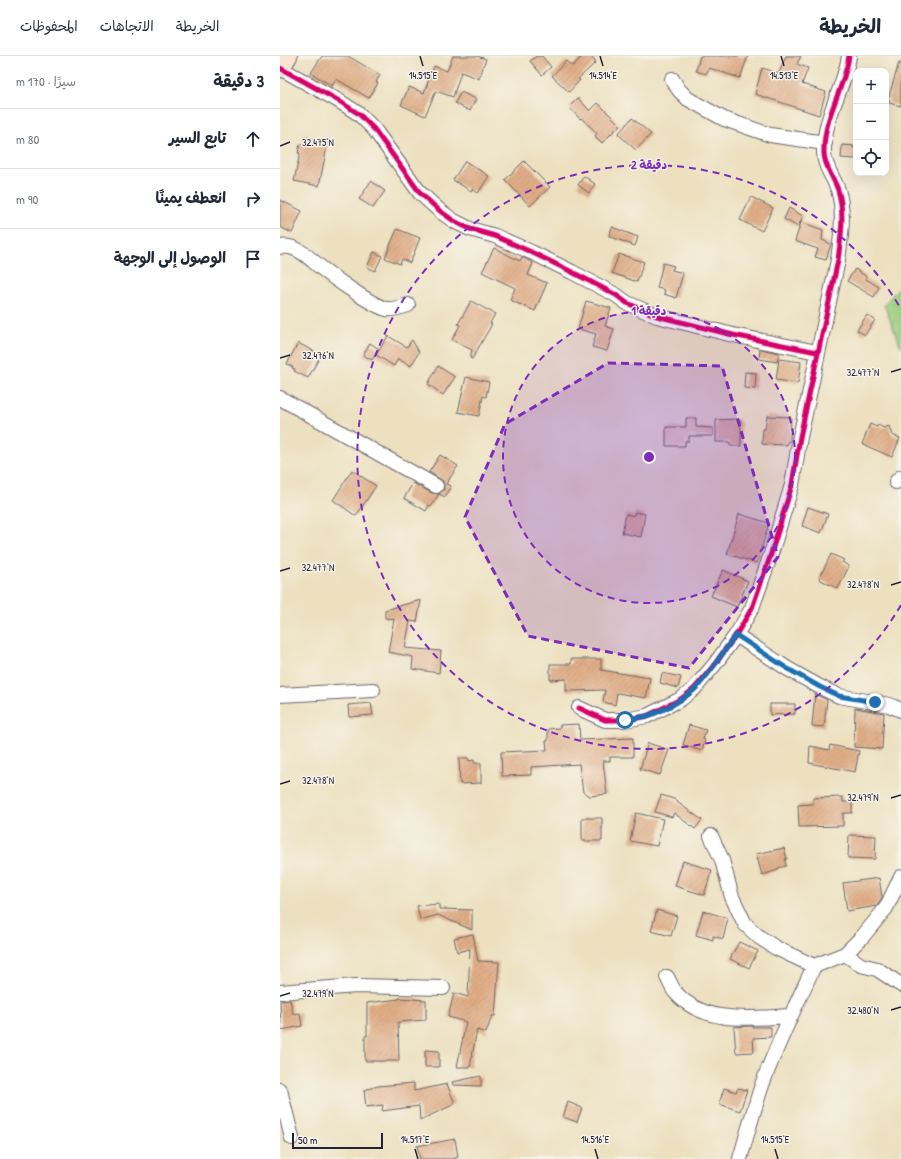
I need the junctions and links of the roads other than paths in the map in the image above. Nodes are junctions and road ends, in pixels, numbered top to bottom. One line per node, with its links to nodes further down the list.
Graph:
1 (287, 56): 3 (main road)
2 (849, 56): 5 (street)
3 (280, 68): 8 (street)
4 (672, 79): 5 (street)
5 (824, 143): 8 (street)
6 (280, 246): 7 (street)
7 (408, 306)
8 (817, 352): 11 (street)
9 (280, 398): 10 (street)
10 (436, 486)
11 (736, 635): 14 (street); 15 (street)
12 (373, 690): 13 (street)
13 (280, 695)
14 (579, 708)
15 (901, 710)
16 (711, 836): 19 (street)
17 (901, 877): 18 (street)
18 (845, 954): 19 (street); 21 (street)
19 (814, 966): 24 (street)
20 (667, 977): 24 (street)
21 (901, 985)
22 (443, 988): 23 (street)
23 (280, 992)
24 (790, 1016): 27 (street)
25 (280, 1090): 26 (street)
26 (292, 1138)
27 (740, 1159)

